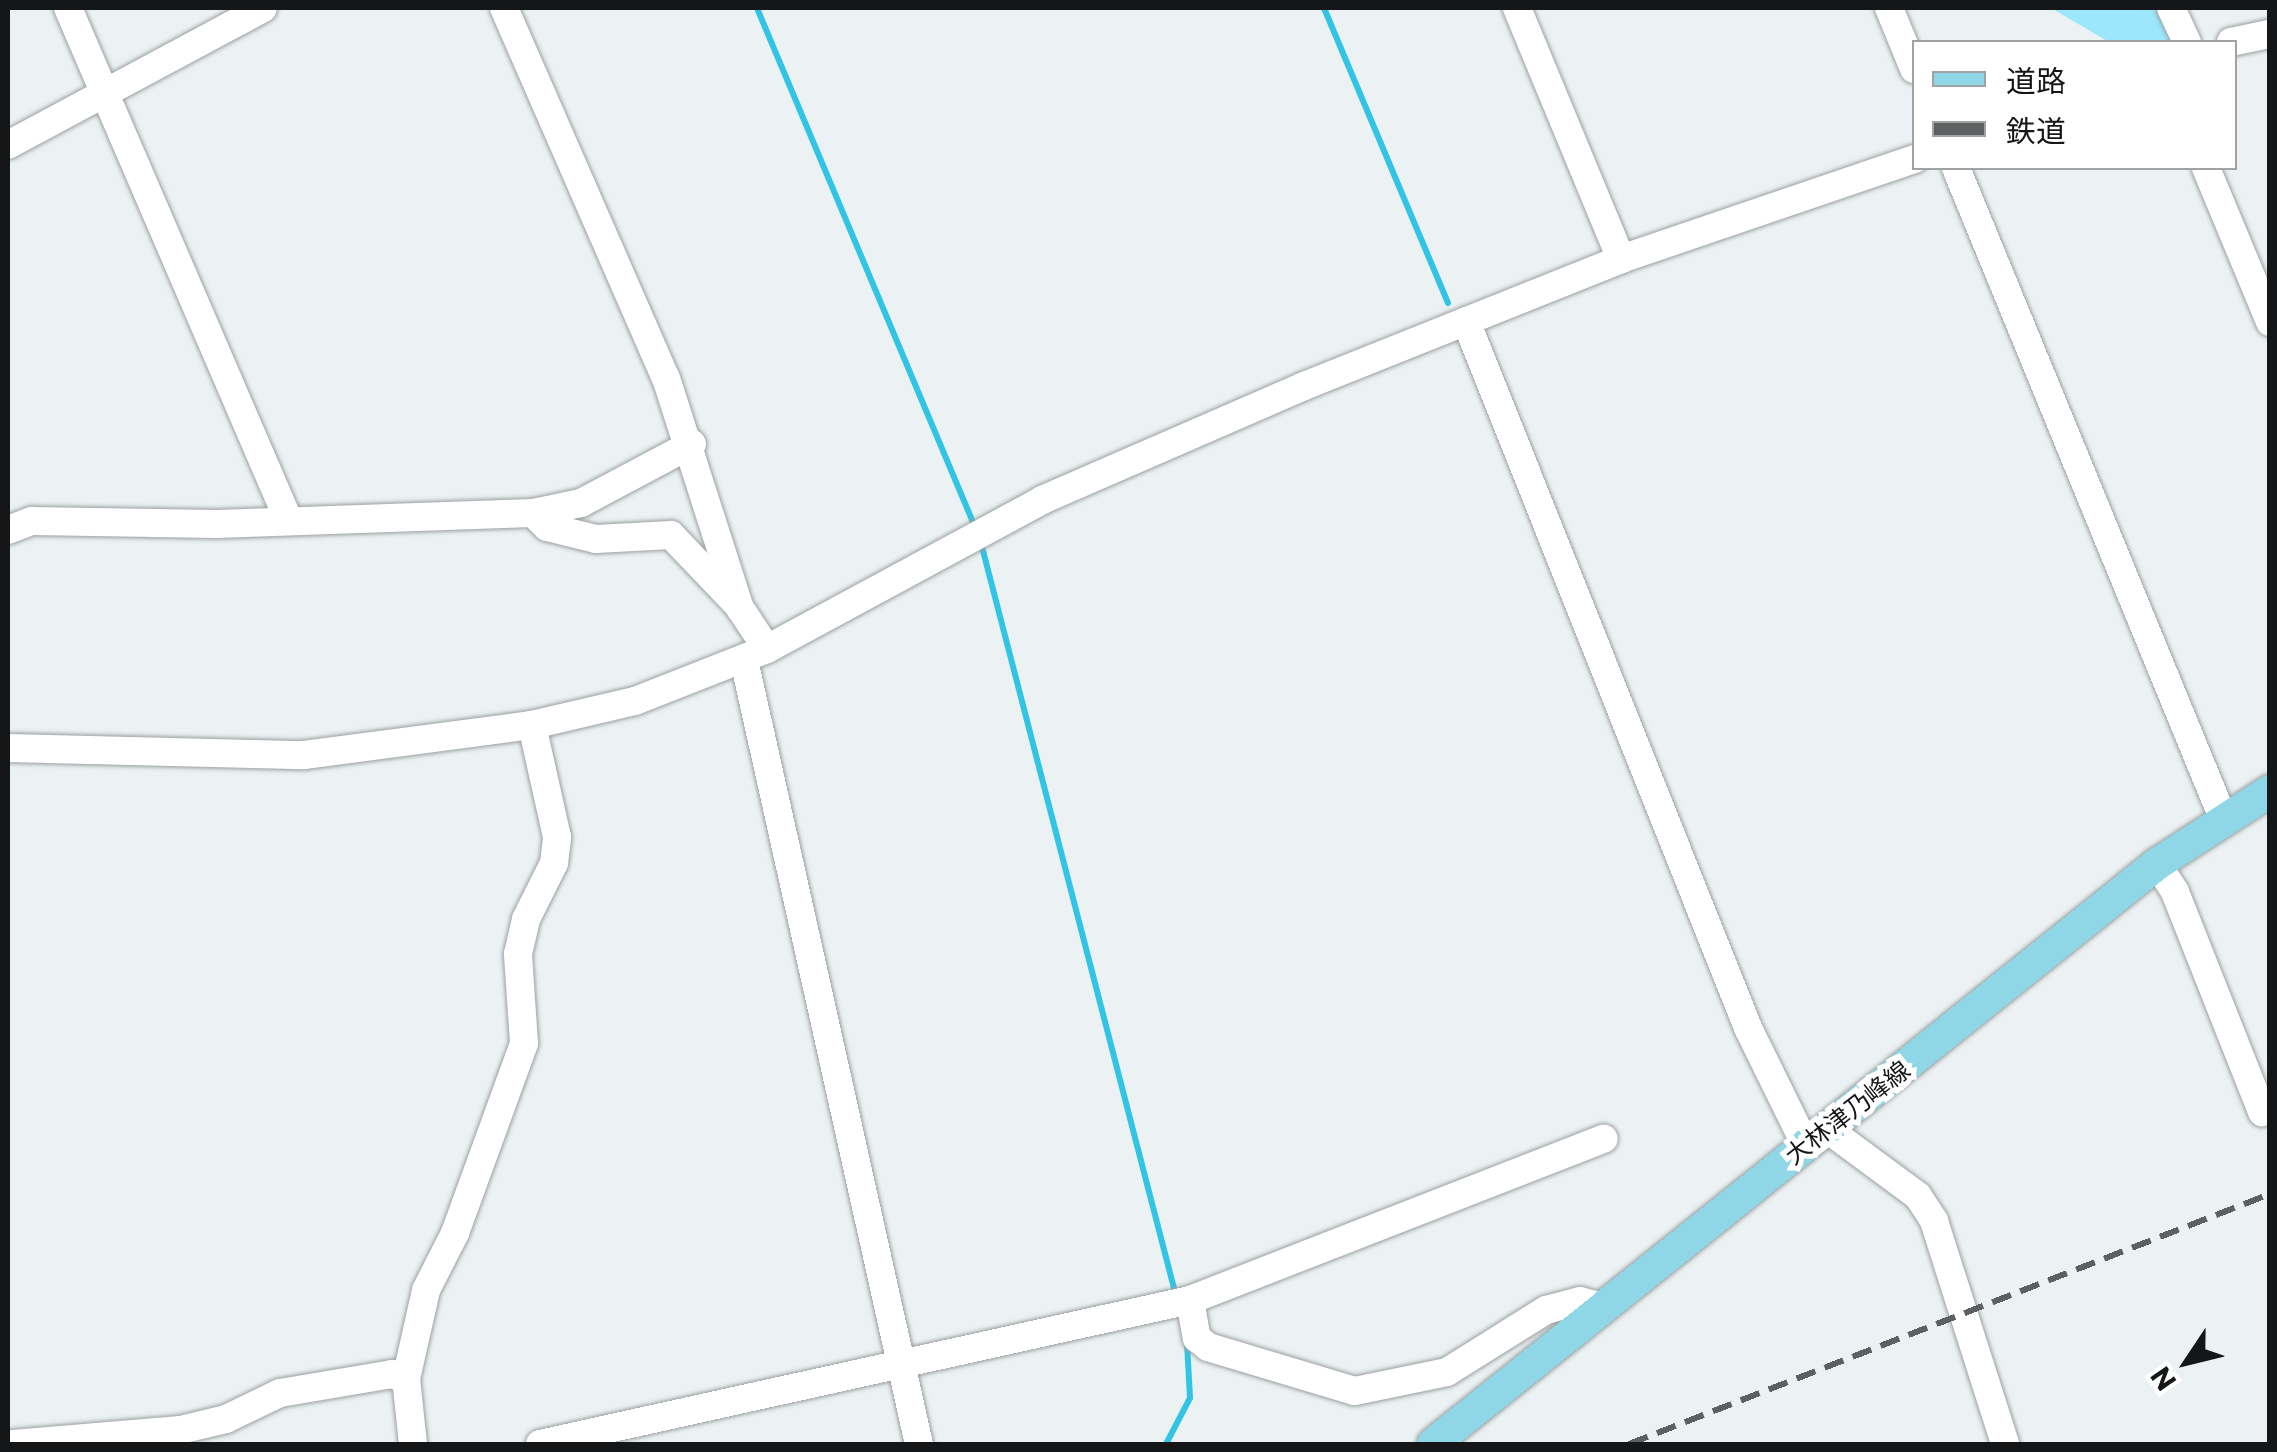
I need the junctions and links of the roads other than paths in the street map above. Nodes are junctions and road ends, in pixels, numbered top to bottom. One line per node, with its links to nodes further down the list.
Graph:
1 (68, 8): 11 (street)
2 (262, 8): 11 (street)
3 (504, 8): 19 (street)
4 (1517, 8): 16 (street)
5 (1889, 8): 10 (street)
6 (2171, 8): 8 (street)
7 (2270, 34): 9 (street)
8 (2185, 40)
9 (2237, 41)
10 (1912, 63)
11 (106, 91): 12 (street); 21 (street)
12 (8, 145)
13 (1912, 160): 16 (street)
14 (1957, 170): 28 (street)
15 (2207, 170): 18 (street)
16 (1621, 259): 17 (street)
17 (1466, 322): 24 (street); 31 (street)
18 (2270, 322)
19 (692, 444): 20 (street); 23 (street)
20 (534, 514): 21 (street); 23 (street)
21 (288, 519): 22 (street)
22 (8, 530)
23 (740, 608): 24 (street)
24 (755, 655): 25 (street); 35 (street)
25 (532, 726): 26 (street); 36 (street)
26 (8, 748)
27 (2270, 791): 28 (main road, 大林津乃峰線)
28 (2223, 818): 29 (main road, 大林津乃峰線)
29 (2157, 864): 30 (street); 31 (main road, 大林津乃峰線)
30 (2267, 1116)
31 (1816, 1136): 34 (main road, 大林津乃峰線); 42 (street)
32 (1604, 1139): 33 (street)
33 (1182, 1302): 34 (street); 35 (street)
34 (1604, 1307): 41 (main road, 大林津乃峰線)
35 (901, 1364): 39 (street); 40 (street)
36 (406, 1379): 37 (street); 38 (street)
37 (13, 1444)
38 (412, 1444)
39 (540, 1444)
40 (919, 1444)
41 (1433, 1444)
42 (2005, 1444)

